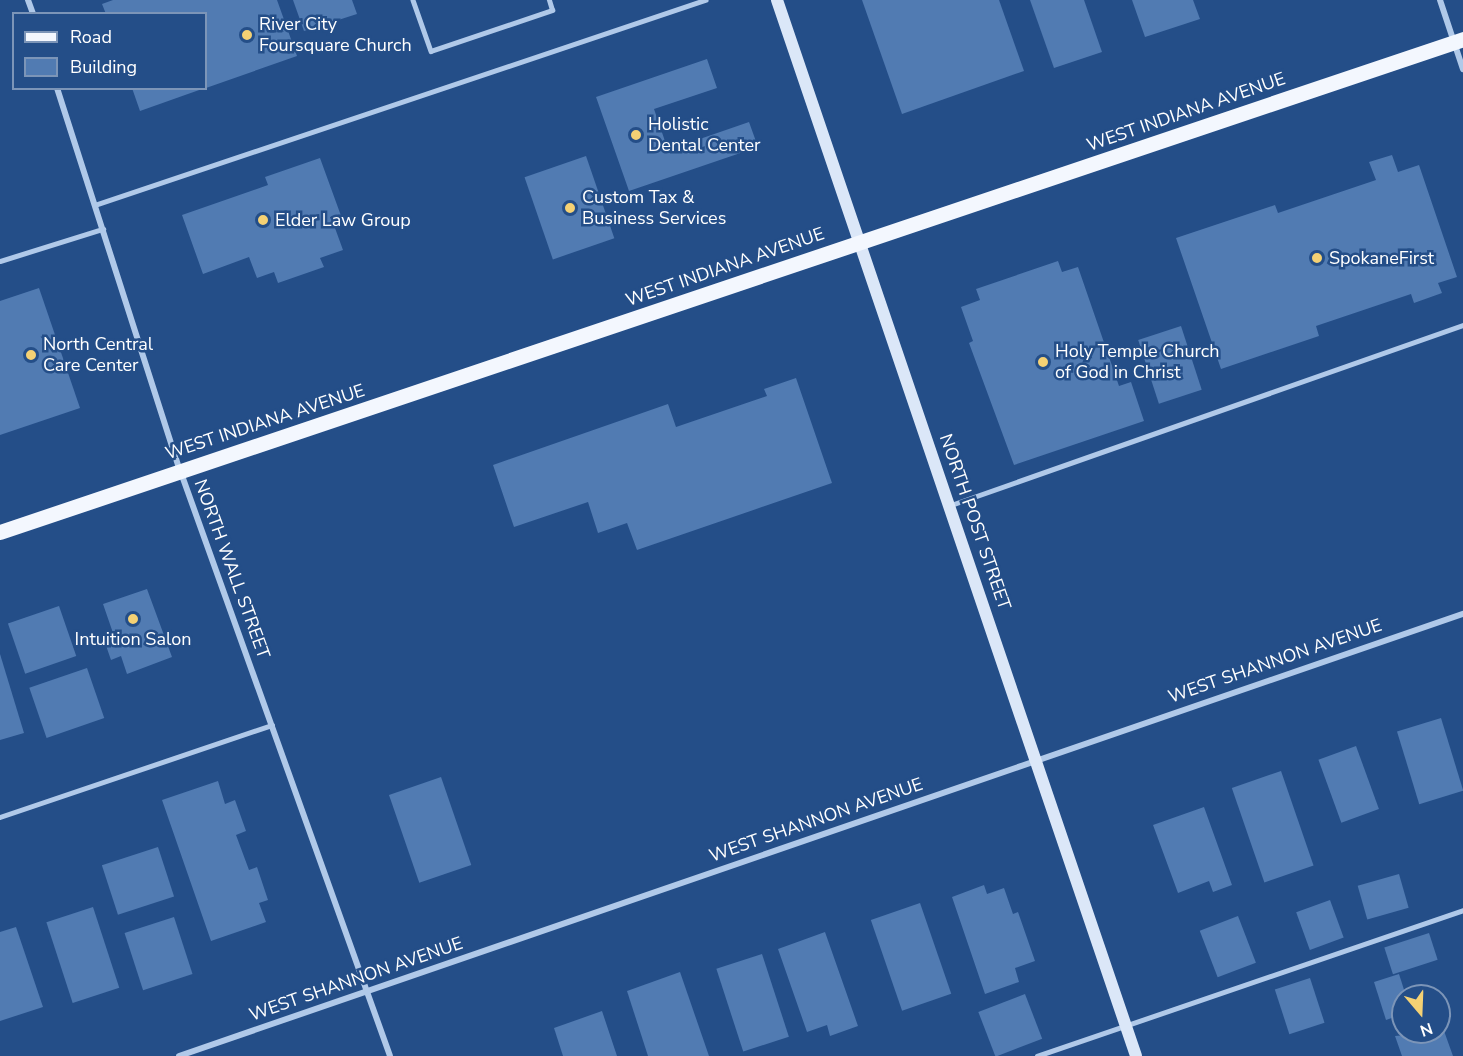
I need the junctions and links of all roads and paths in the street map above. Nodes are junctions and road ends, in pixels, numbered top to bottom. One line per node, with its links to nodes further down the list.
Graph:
1 (413, 0): 2 (lane)
2 (549, 0)
3 (705, 0): 9 (lane)
4 (777, 0): 11 (street, NORTH POST STREET)
5 (1440, 0): 6 (street)
6 (1458, 41): 7 (street); 11 (main road, WEST INDIANA AVENUE)
7 (1463, 69)
8 (58, 90): 9 (street, NORTH WALL STREET)
9 (94, 205): 10 (street, NORTH WALL STREET)
10 (103, 229): 12 (lane); 14 (street, NORTH WALL STREET)
11 (861, 242): 14 (main road, WEST INDIANA AVENUE); 15 (street, NORTH POST STREET)
12 (0, 261)
13 (1463, 325): 15 (lane)
14 (180, 470): 16 (main road, WEST INDIANA AVENUE); 18 (street, NORTH WALL STREET)
15 (951, 506): 19 (street, NORTH POST STREET)
16 (0, 532)
17 (1463, 614): 19 (street, WEST SHANNON AVENUE)
18 (272, 725): 20 (lane); 22 (street, NORTH WALL STREET)
19 (1037, 759): 22 (street, WEST SHANNON AVENUE); 23 (street, NORTH POST STREET)
20 (0, 817)
21 (1463, 910): 23 (lane)
22 (368, 991): 24 (street, WEST SHANNON AVENUE); 25 (street, NORTH WALL STREET)
23 (1126, 1026): 26 (lane); 27 (street, NORTH POST STREET)
24 (178, 1056)
25 (390, 1056)
26 (1037, 1056)
27 (1136, 1056)

